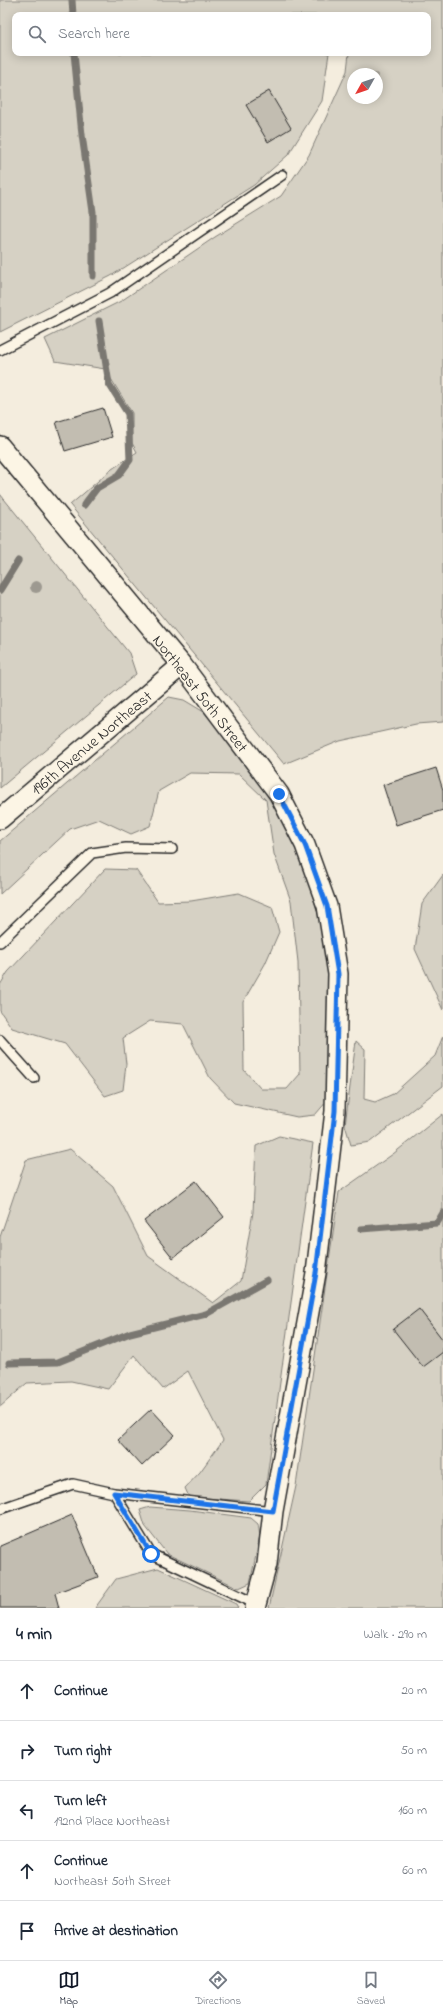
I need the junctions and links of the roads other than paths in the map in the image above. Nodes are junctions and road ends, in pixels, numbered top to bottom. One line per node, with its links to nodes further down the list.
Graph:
1 (282, 175): 2 (lane)
2 (0, 350)
3 (0, 446): 4 (street, Northeast 50th Street)
4 (182, 665): 5 (street, 196th Avenue Northeast); 12 (street, Northeast 50th Street)
5 (0, 819)
6 (172, 849): 7 (lane)
7 (0, 942)
8 (0, 1040): 9 (lane)
9 (34, 1078)
10 (114, 1493): 11 (lane); 12 (lane); 13 (lane)
11 (0, 1509)
12 (273, 1511): 13 (street, Northeast 50th Street)
13 (256, 1606)

